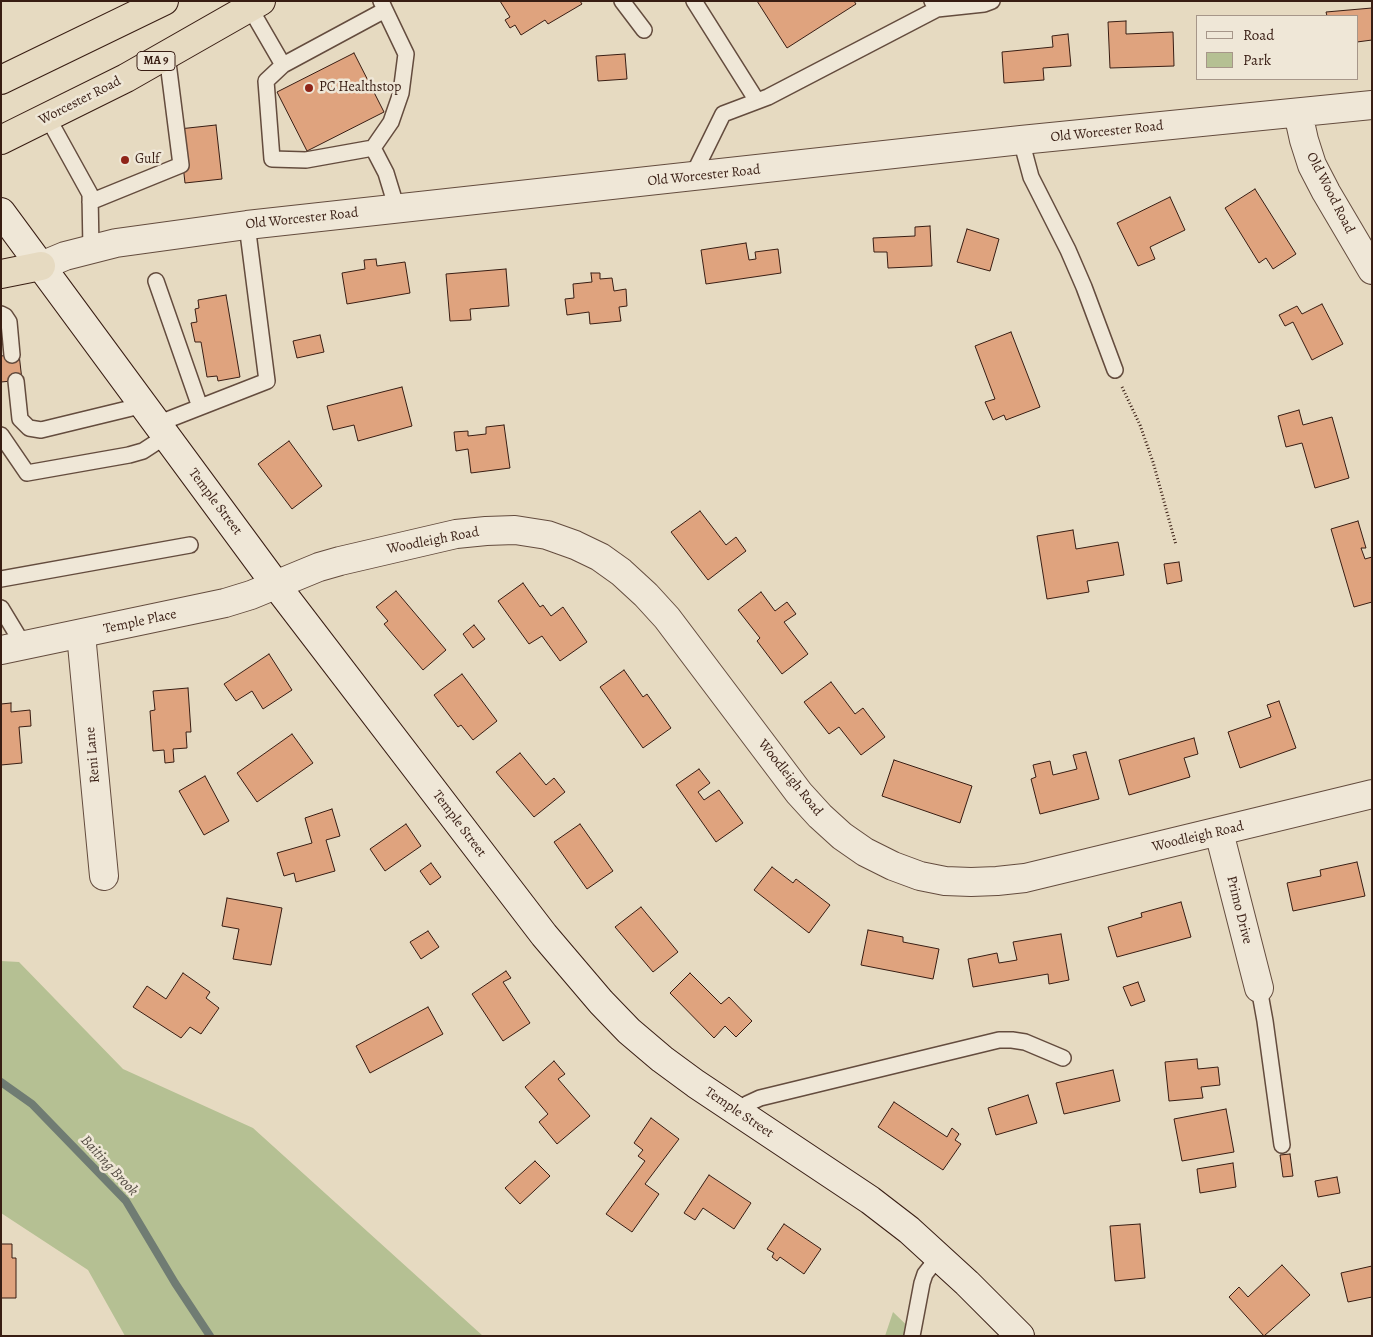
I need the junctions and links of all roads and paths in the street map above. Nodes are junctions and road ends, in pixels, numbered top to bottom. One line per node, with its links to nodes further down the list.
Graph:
1 (164, 1): 11 (highway)
2 (622, 1): 8 (lane)
3 (694, 1): 12 (lane)
4 (992, 1): 6 (lane)
5 (256, 5): 9 (highway, Worcester Road / MA 9); 10 (lane)
6 (934, 5): 12 (lane)
7 (383, 6): 10 (lane); 18 (lane)
8 (644, 30)
9 (167, 55): 15 (highway, Worcester Road / MA 9); 20 (lane)
10 (283, 65): 18 (lane)
11 (1, 80)
12 (757, 101): 19 (lane)
13 (1372, 105): 14 (street, Old Worcester Road)
14 (1298, 113): 17 (street, Old Worcester Road); 26 (street, Old Wood Road)
15 (48, 118): 16 (highway, Worcester Road / MA 9); 20 (lane)
16 (1, 140)
17 (1020, 140): 19 (street, Old Worcester Road); 31 (lane)
18 (373, 148): 21 (lane)
19 (692, 177): 21 (street, Old Worcester Road)
20 (90, 202): 24 (lane)
21 (398, 209): 23 (street, Old Worcester Road)
22 (1, 212): 25 (street, Temple Street)
23 (248, 225): 24 (street, Old Worcester Road); 33 (lane)
24 (91, 249): 25 (street, Old Worcester Road)
25 (41, 266): 27 (highway); 34 (street, Temple Street)
26 (1372, 270)
27 (1, 274)
28 (156, 281): 33 (lane)
29 (1, 314): 30 (lane)
30 (12, 355)
31 (1115, 370): 37 (path)
32 (16, 381): 34 (lane)
33 (200, 407): 34 (lane)
34 (156, 422): 35 (lane); 39 (street, Temple Street)
35 (1, 436)
36 (190, 545): 38 (lane)
37 (1176, 545)
38 (1, 579)
39 (276, 585): 41 (street, Temple Place); 44 (street, Woodleigh Road); 48 (street, Temple Street)
40 (1, 608): 42 (lane)
41 (81, 634): 42 (street, Temple Place); 45 (street, Reni Lane)
42 (13, 648)
43 (1372, 794): 44 (street, Woodleigh Road)
44 (1219, 832): 46 (street, Primo Drive)
45 (104, 876)
46 (1259, 988): 49 (lane)
47 (1064, 1058): 48 (lane)
48 (738, 1112): 50 (street, Temple Street)
49 (1282, 1145)
50 (939, 1256): 51 (lane); 52 (street, Temple Street)
51 (912, 1336)
52 (1020, 1336)

